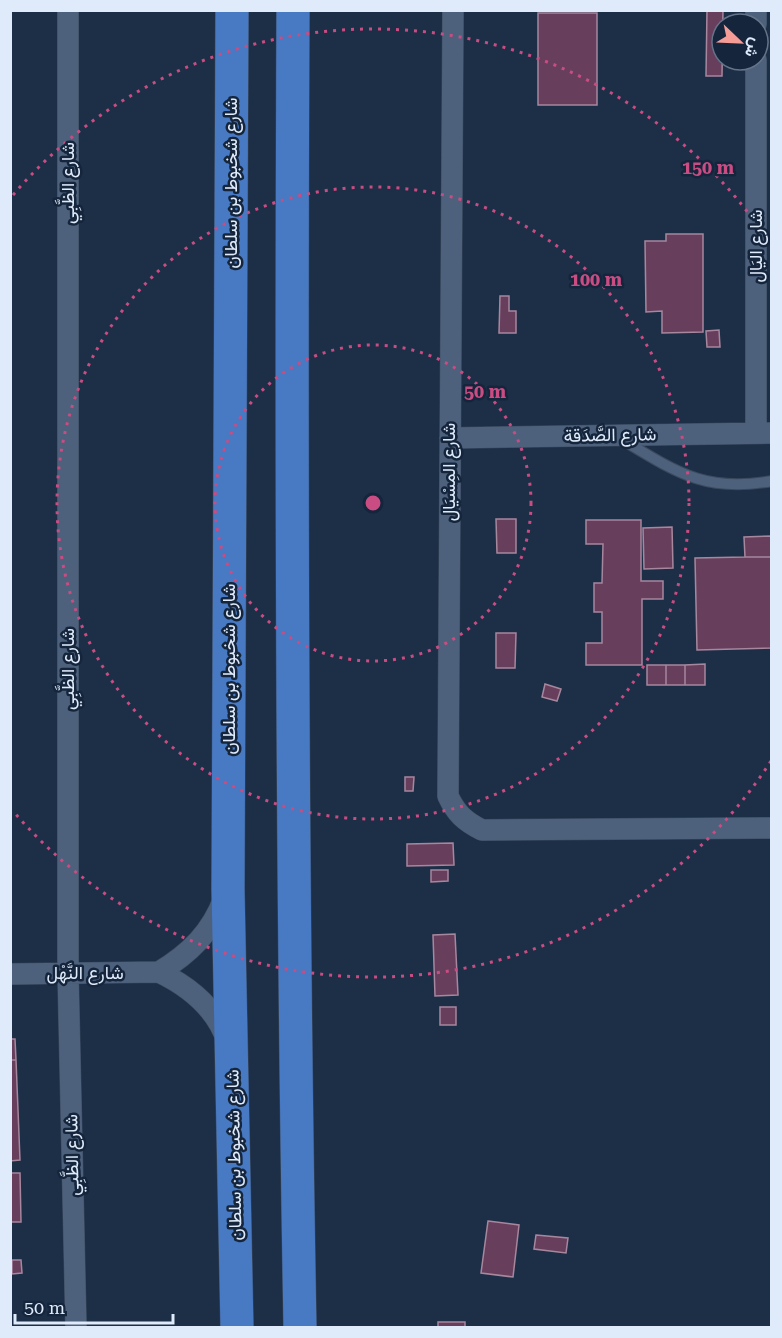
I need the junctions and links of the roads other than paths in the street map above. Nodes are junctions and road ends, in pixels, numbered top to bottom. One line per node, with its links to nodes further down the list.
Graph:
1 (68, 10): 12 (street, شارع الظَّبِي)
2 (232, 10): 11 (main road, شارع شخبوط بن سلطان)
3 (293, 10): 18 (main road)
4 (453, 10): 8 (street, شارع المِسْيَال)
5 (756, 72): 6 (street, شارع اليَال)
6 (764, 433): 7 (street, شارع الصَّدَقة)
7 (612, 434): 8 (street, شارع الصَّدَقة); 9 (lane)
8 (450, 438): 10 (street, شارع المِسْيَال)
9 (771, 481)
10 (771, 828)
11 (228, 889): 13 (street); 15 (main road, شارع شخبوط بن سلطان)
12 (68, 972): 13 (street, شارع النَّهْل); 14 (street, شارع النَّهْل); 16 (street, شارع الظَّبِي)
13 (159, 972): 15 (street, شارع النَّهْل)
14 (10, 974)
15 (232, 1054): 17 (main road, شارع شخبوط بن سلطان)
16 (76, 1328)
17 (237, 1328)
18 (300, 1328)

